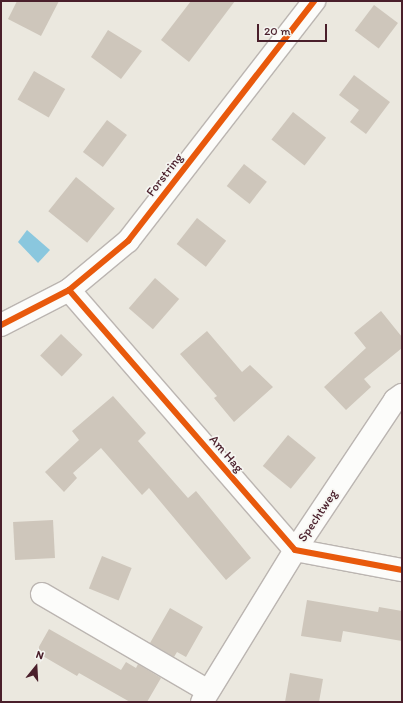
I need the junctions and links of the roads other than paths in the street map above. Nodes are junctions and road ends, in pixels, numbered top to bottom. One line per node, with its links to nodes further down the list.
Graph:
1 (314, 1): 2 (street, Forstring)
2 (70, 290): 3 (street, Forstring); 5 (street, Am Hag)
3 (1, 324)
4 (402, 395): 5 (street, Spechtweg)
5 (295, 550): 6 (street); 8 (street, Spechtweg)
6 (402, 570)
7 (42, 594): 8 (street)
8 (205, 696)

